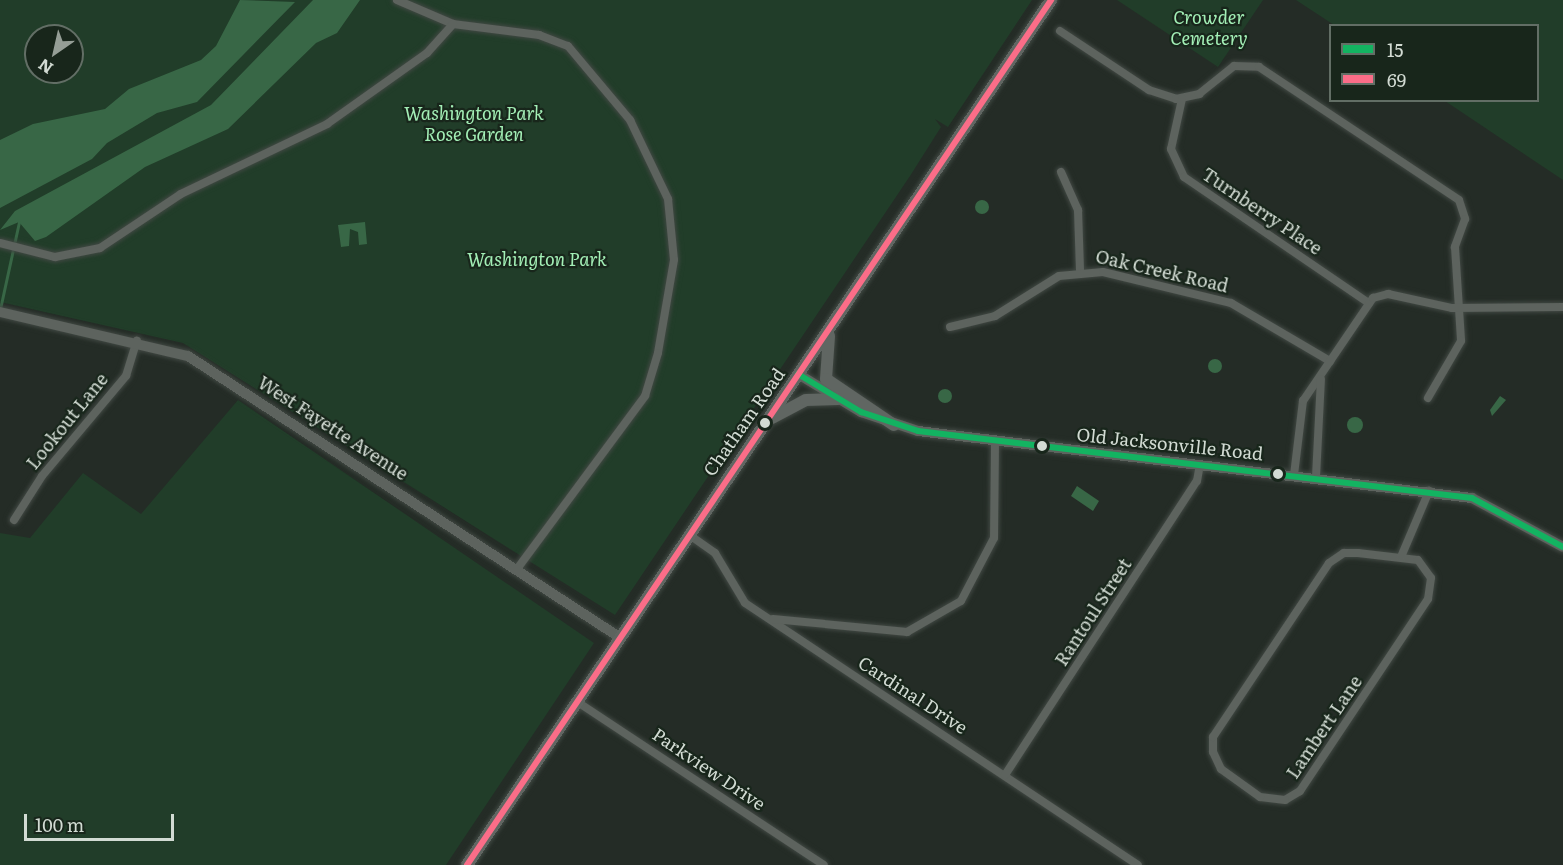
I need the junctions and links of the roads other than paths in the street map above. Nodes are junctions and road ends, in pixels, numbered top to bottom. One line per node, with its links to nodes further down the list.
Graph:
1 (397, 0): 3 (street)
2 (1051, 0): 13 (main road, Chatham Road)
3 (453, 24): 7 (street); 32 (street)
4 (1060, 31): 5 (street)
5 (1182, 99): 9 (street, Turnberry Place); 10 (street)
6 (1061, 172): 8 (street, Oak Creek Road)
7 (2, 244)
8 (1080, 270): 14 (street, Oak Creek Road); 16 (street, Oak Creek Road)
9 (1369, 303): 10 (street); 16 (street)
10 (1462, 307): 11 (street); 19 (street)
11 (1563, 307)
12 (0, 312): 15 (street, West Fayette Avenue)
13 (832, 325): 17 (main road, Chatham Road); 22 (main road)
14 (950, 327)
15 (137, 340): 28 (street, Lookout Lane); 32 (street, West Fayette Avenue)
16 (1330, 361): 18 (street)
17 (798, 374): 20 (street, Old Jacksonville Road); 21 (main road, Chatham Road)
18 (1321, 379): 25 (street); 26 (street)
19 (1428, 398)
20 (838, 399): 21 (main road); 22 (street, Old Jacksonville Road)
21 (766, 422): 29 (main road, Chatham Road)
22 (894, 425): 23 (street, Old Jacksonville Road)
23 (996, 441): 24 (street, Old Jacksonville Road); 33 (street)
24 (1200, 464): 25 (street, Old Jacksonville Road); 36 (street, Rantoul Street)
25 (1294, 475): 26 (street, Old Jacksonville Road)
26 (1316, 477): 27 (street, Old Jacksonville Road)
27 (1429, 491): 30 (street, Old Jacksonville Road); 31 (street)
28 (14, 520)
29 (688, 534): 33 (street, Cardinal Drive); 34 (main road, Chatham Road)
30 (1563, 547)
31 (1401, 556): 31 (street, Lambert Lane)
32 (517, 569): 34 (street, West Fayette Avenue)
33 (772, 619): 36 (street, Cardinal Drive)
34 (619, 637): 35 (main road, Chatham Road)
35 (576, 701): 37 (main road, Chatham Road); 38 (street, Parkview Drive)
36 (1005, 775): 39 (street, Cardinal Drive)
37 (467, 865)
38 (824, 865)
39 (1138, 865)

